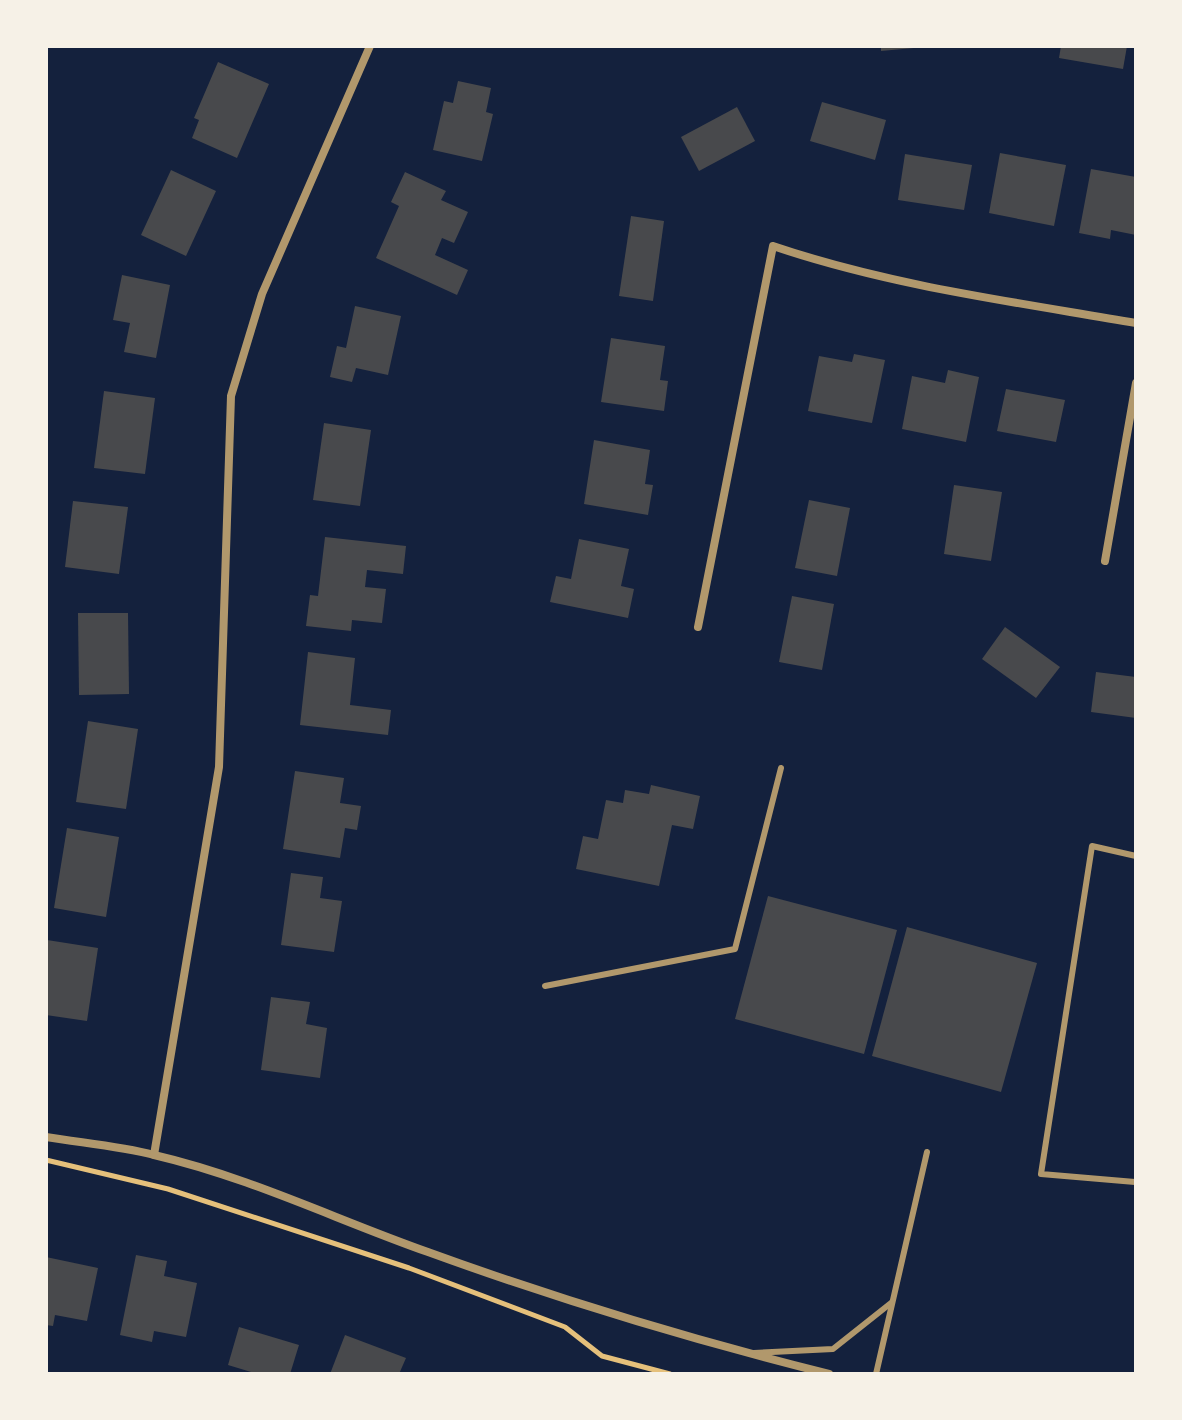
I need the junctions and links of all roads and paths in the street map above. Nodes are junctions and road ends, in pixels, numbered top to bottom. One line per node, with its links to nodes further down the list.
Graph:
1 (370, 46): 11 (street)
2 (1136, 323): 5 (street)
3 (1136, 383): 4 (street)
4 (1105, 561)
5 (698, 627)
6 (781, 768): 8 (lane)
7 (1136, 856): 13 (lane)
8 (545, 986)
9 (46, 1137): 11 (street)
10 (927, 1152): 14 (lane)
11 (154, 1155): 15 (street)
12 (46, 1160): 16 (path)
13 (1136, 1180)
14 (892, 1303): 15 (lane); 18 (lane)
15 (747, 1353): 17 (street)
16 (670, 1374)
17 (829, 1374)
18 (876, 1374)

